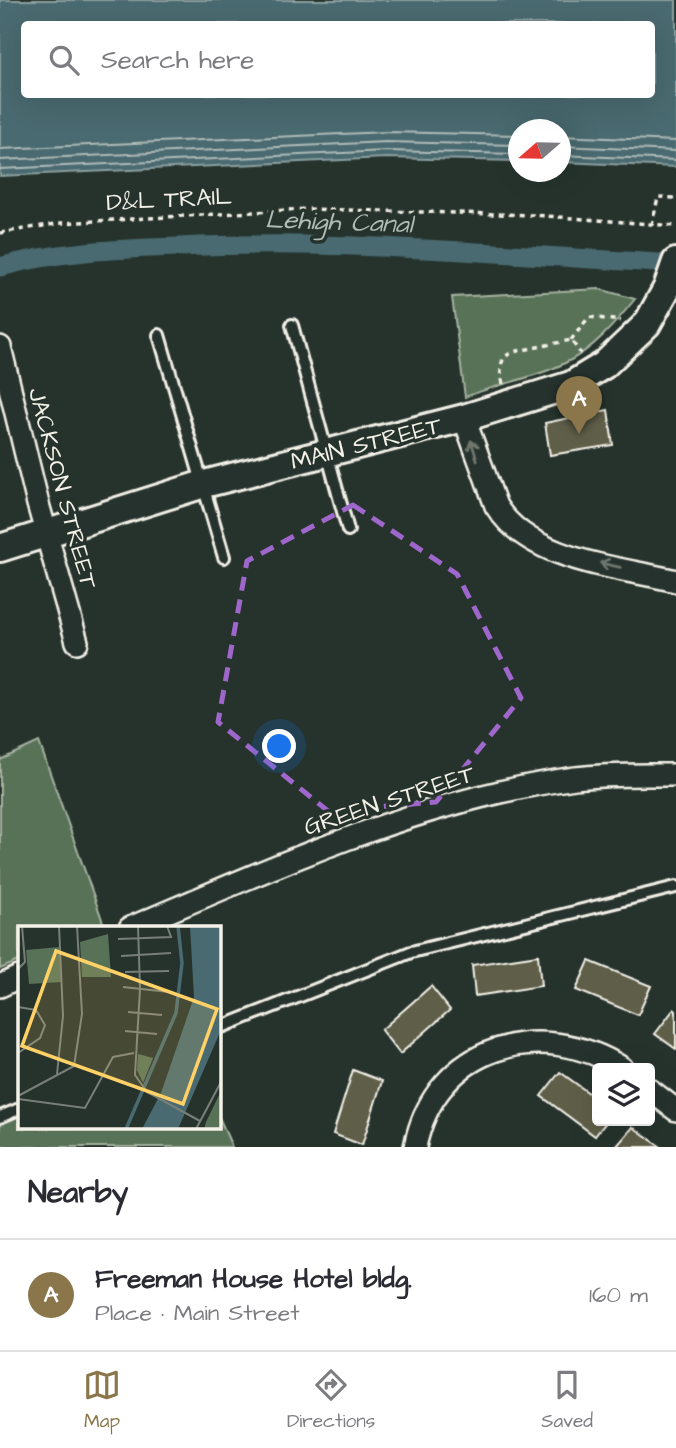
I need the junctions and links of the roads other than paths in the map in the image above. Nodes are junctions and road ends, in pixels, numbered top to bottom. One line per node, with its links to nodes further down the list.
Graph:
1 (676, 261): 5 (street, MAIN STREET)
2 (292, 325): 6 (lane)
3 (159, 335): 7 (lane)
4 (0, 346): 9 (street, JACKSON STREET)
5 (464, 418): 6 (street, MAIN STREET); 12 (street, one-way to 5)
6 (326, 452): 7 (street, MAIN STREET); 8 (lane)
7 (204, 484): 9 (street, MAIN STREET); 11 (lane)
8 (348, 530)
9 (46, 531): 10 (street, MAIN STREET); 13 (street, JACKSON STREET)
10 (0, 548)
11 (224, 557)
12 (676, 581)
13 (77, 642)
14 (676, 775): 16 (street, GREEN STREET)
15 (676, 887): 19 (lane)
16 (135, 926)
17 (18, 977): 18 (street)
18 (0, 986)
19 (220, 1028)
20 (612, 1063): 25 (street)
21 (655, 1094): 23 (street)
22 (18, 1109): 24 (lane)
23 (676, 1110)
24 (0, 1117)
25 (415, 1147)

